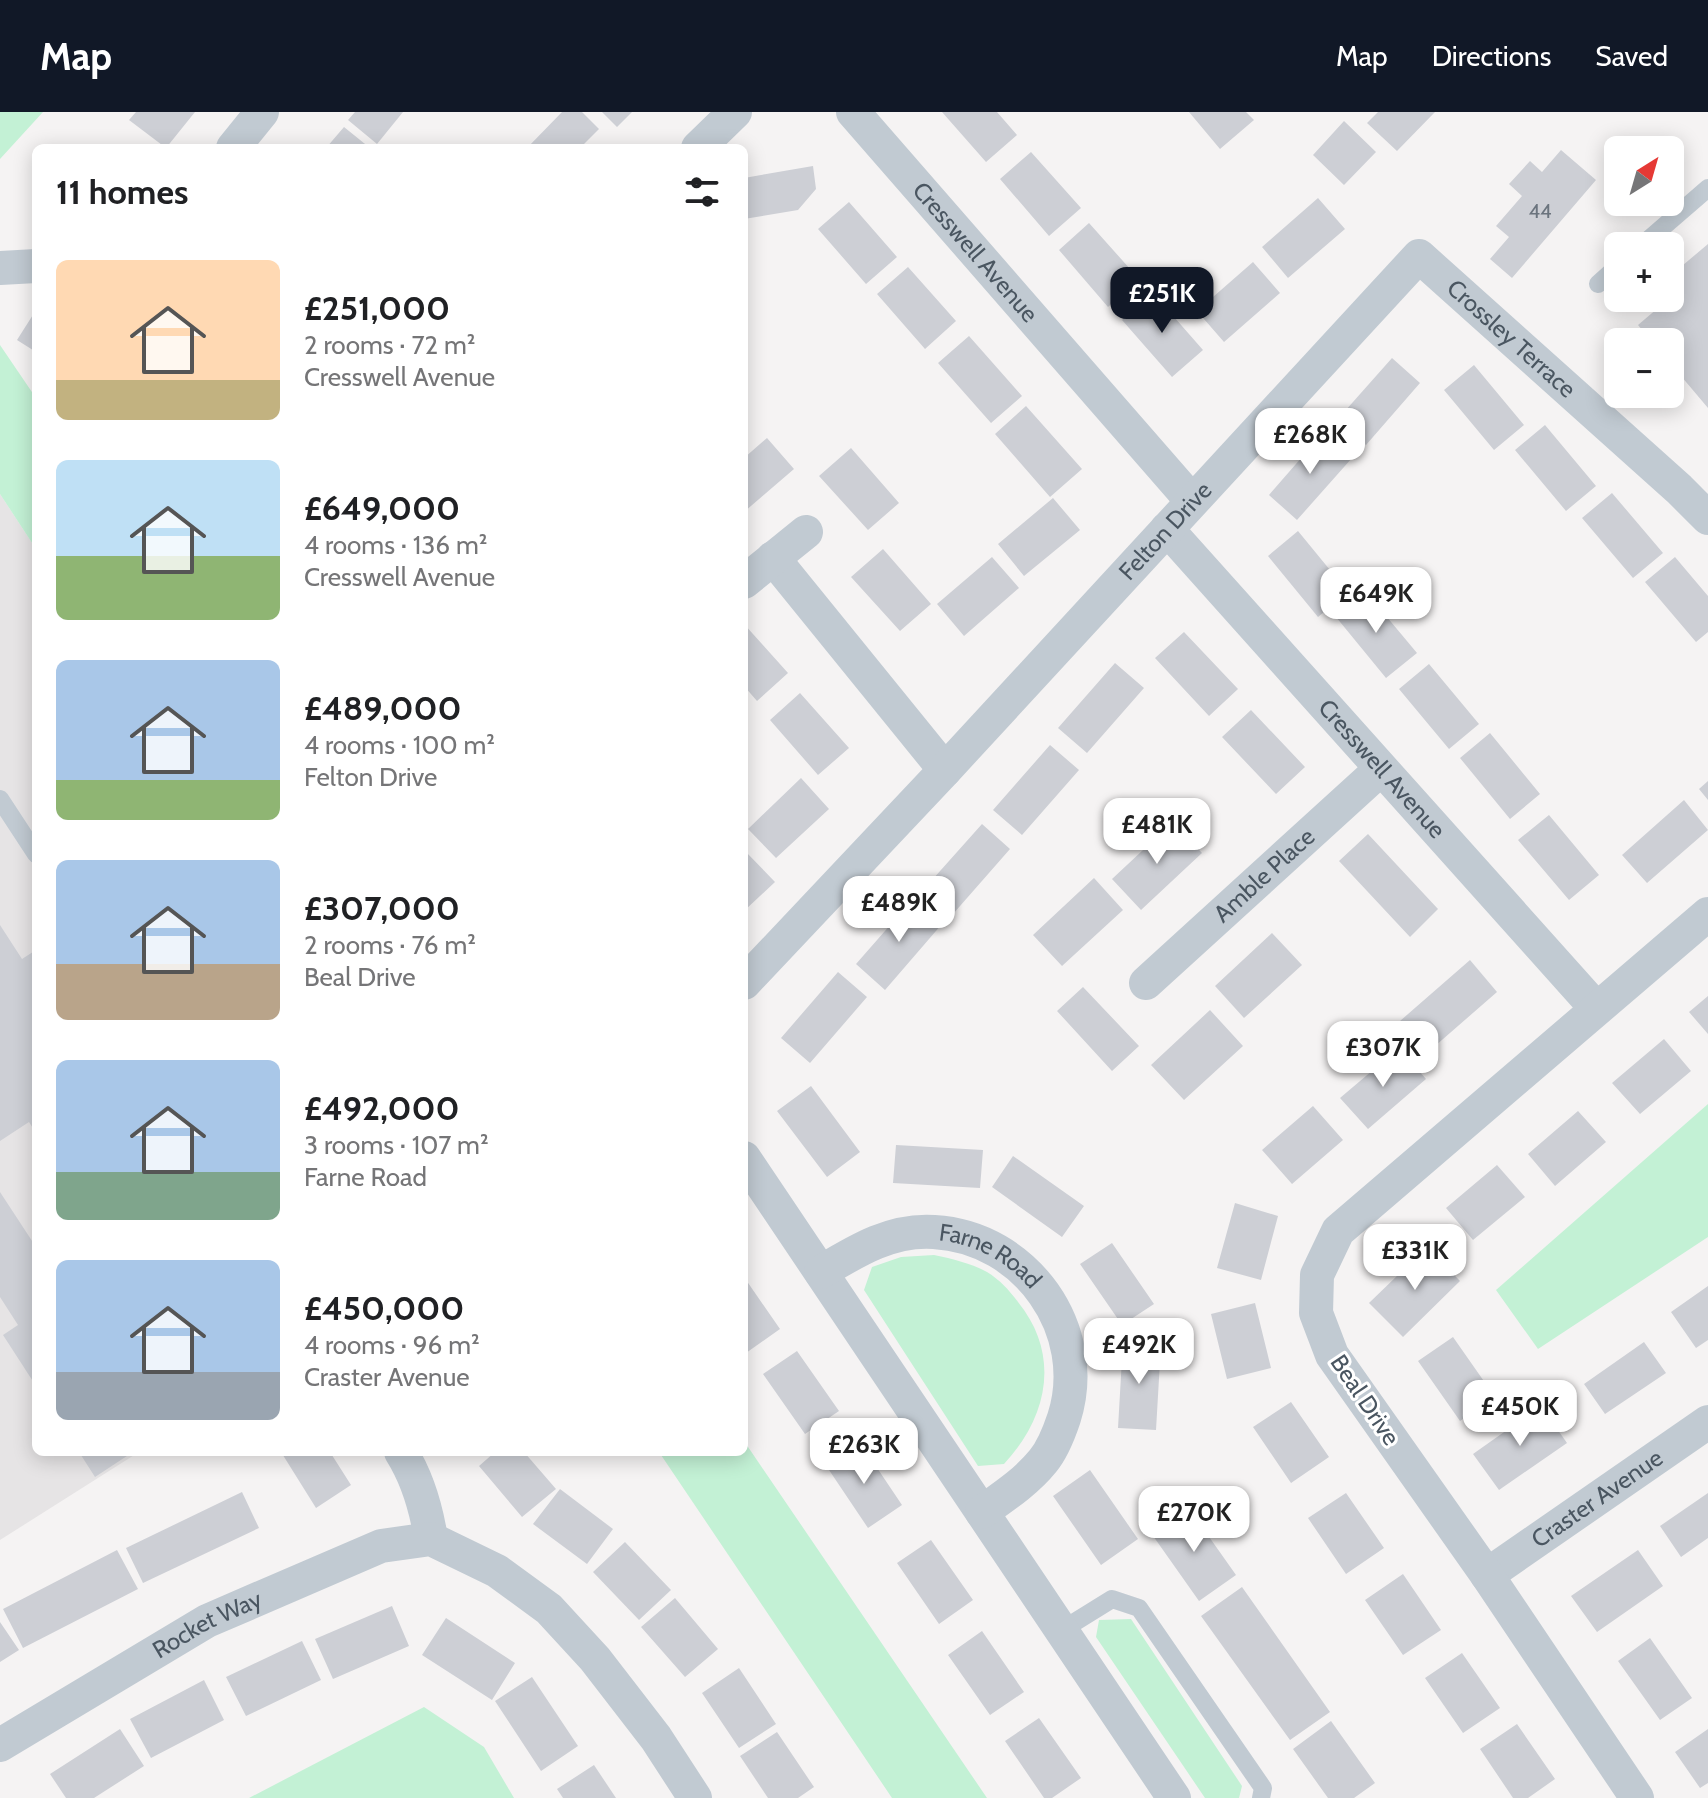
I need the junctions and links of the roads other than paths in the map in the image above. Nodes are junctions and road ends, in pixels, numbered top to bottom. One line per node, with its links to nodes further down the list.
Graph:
1 (262, 112): 4 (street)
2 (735, 112): 5 (street)
3 (853, 112): 13 (street, Cresswell Avenue)
4 (236, 144)
5 (702, 144)
6 (1708, 188): 7 (lane)
7 (1657, 232)
8 (1419, 256): 13 (street, Felton Drive); 14 (street, Crossley Terrace)
9 (32, 266): 10 (street)
10 (0, 268)
11 (1604, 279): 12 (lane)
12 (1598, 284)
13 (1192, 501): 15 (street, Felton Drive)
14 (1708, 518)
15 (1167, 529): 19 (street, Cresswell Avenue); 20 (street, Felton Drive)
16 (806, 532): 17 (street)
17 (773, 558): 18 (street); 20 (street)
18 (748, 579)
19 (1381, 769): 25 (street, Amble Place); 26 (street, Cresswell Avenue)
20 (945, 770): 24 (street, Felton Drive)
21 (0, 799): 22 (lane)
22 (32, 848)
23 (1708, 914): 26 (street, Beal Drive)
24 (748, 979)
25 (1146, 983)
26 (1596, 1008): 33 (street, Beal Drive)
27 (748, 1164): 28 (street)
28 (821, 1272): 31 (street); 31 (street, Farne Road)
29 (1708, 1422): 33 (street, Craster Avenue)
30 (404, 1456): 32 (street)
31 (982, 1512): 34 (street)
32 (431, 1539): 35 (street, Rocket Way); 36 (street)
33 (1487, 1575): 39 (street, Beal Drive)
34 (1062, 1630): 37 (street); 38 (lane)
35 (0, 1745)
36 (695, 1798)
37 (1174, 1798)
38 (1261, 1798)
39 (1637, 1798)

